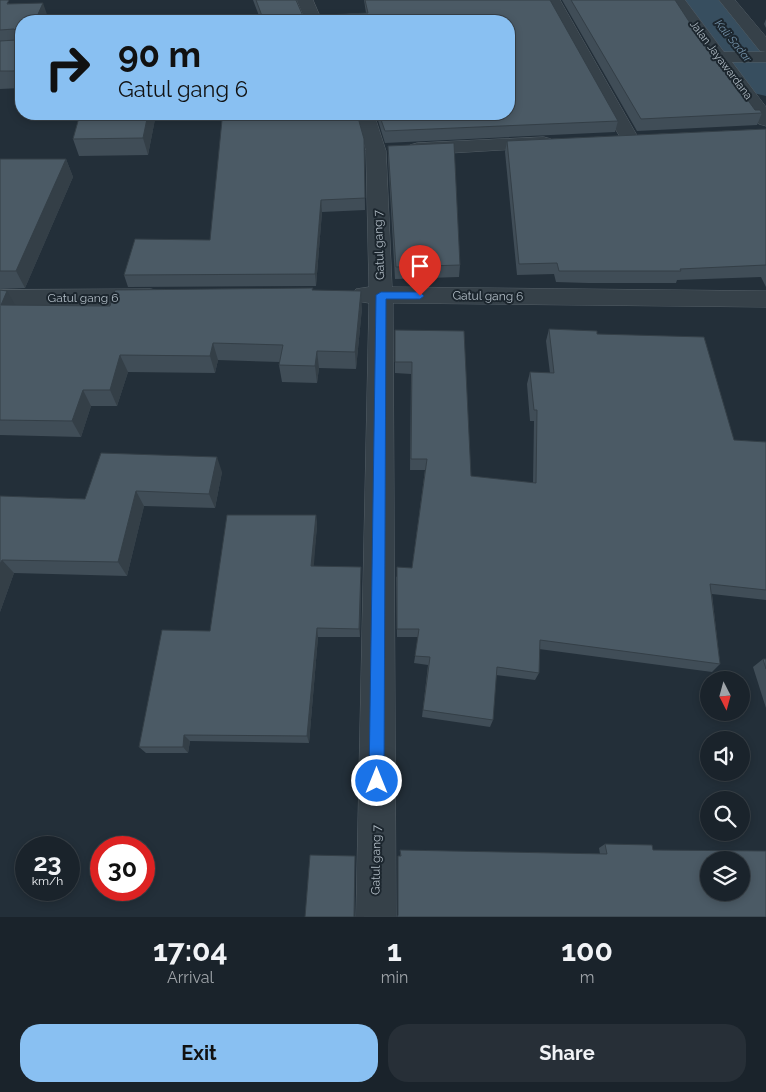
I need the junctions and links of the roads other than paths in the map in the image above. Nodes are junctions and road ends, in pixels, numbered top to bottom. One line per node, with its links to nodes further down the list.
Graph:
1 (304, 0): 5 (street)
2 (552, 0): 11 (street)
3 (677, 0): 7 (street, Jalan Jayawardana)
4 (727, 0): 6 (street)
5 (311, 15)
6 (764, 54): 7 (street)
7 (726, 58): 9 (street, Jalan Jayawardana)
8 (367, 120): 14 (street, Gatul gang 7)
9 (763, 128)
10 (650, 138): 11 (street)
11 (630, 139): 12 (street)
12 (611, 140)
13 (562, 142): 14 (street)
14 (376, 151): 15 (street, Gatul gang 7)
15 (381, 295): 16 (street, Gatul gang 6); 19 (street, Gatul gang 6); 20 (street, Gatul gang 7)
16 (342, 296)
17 (176, 297): 18 (street, Gatul gang 6)
18 (0, 298)
19 (766, 299)
20 (376, 917)

